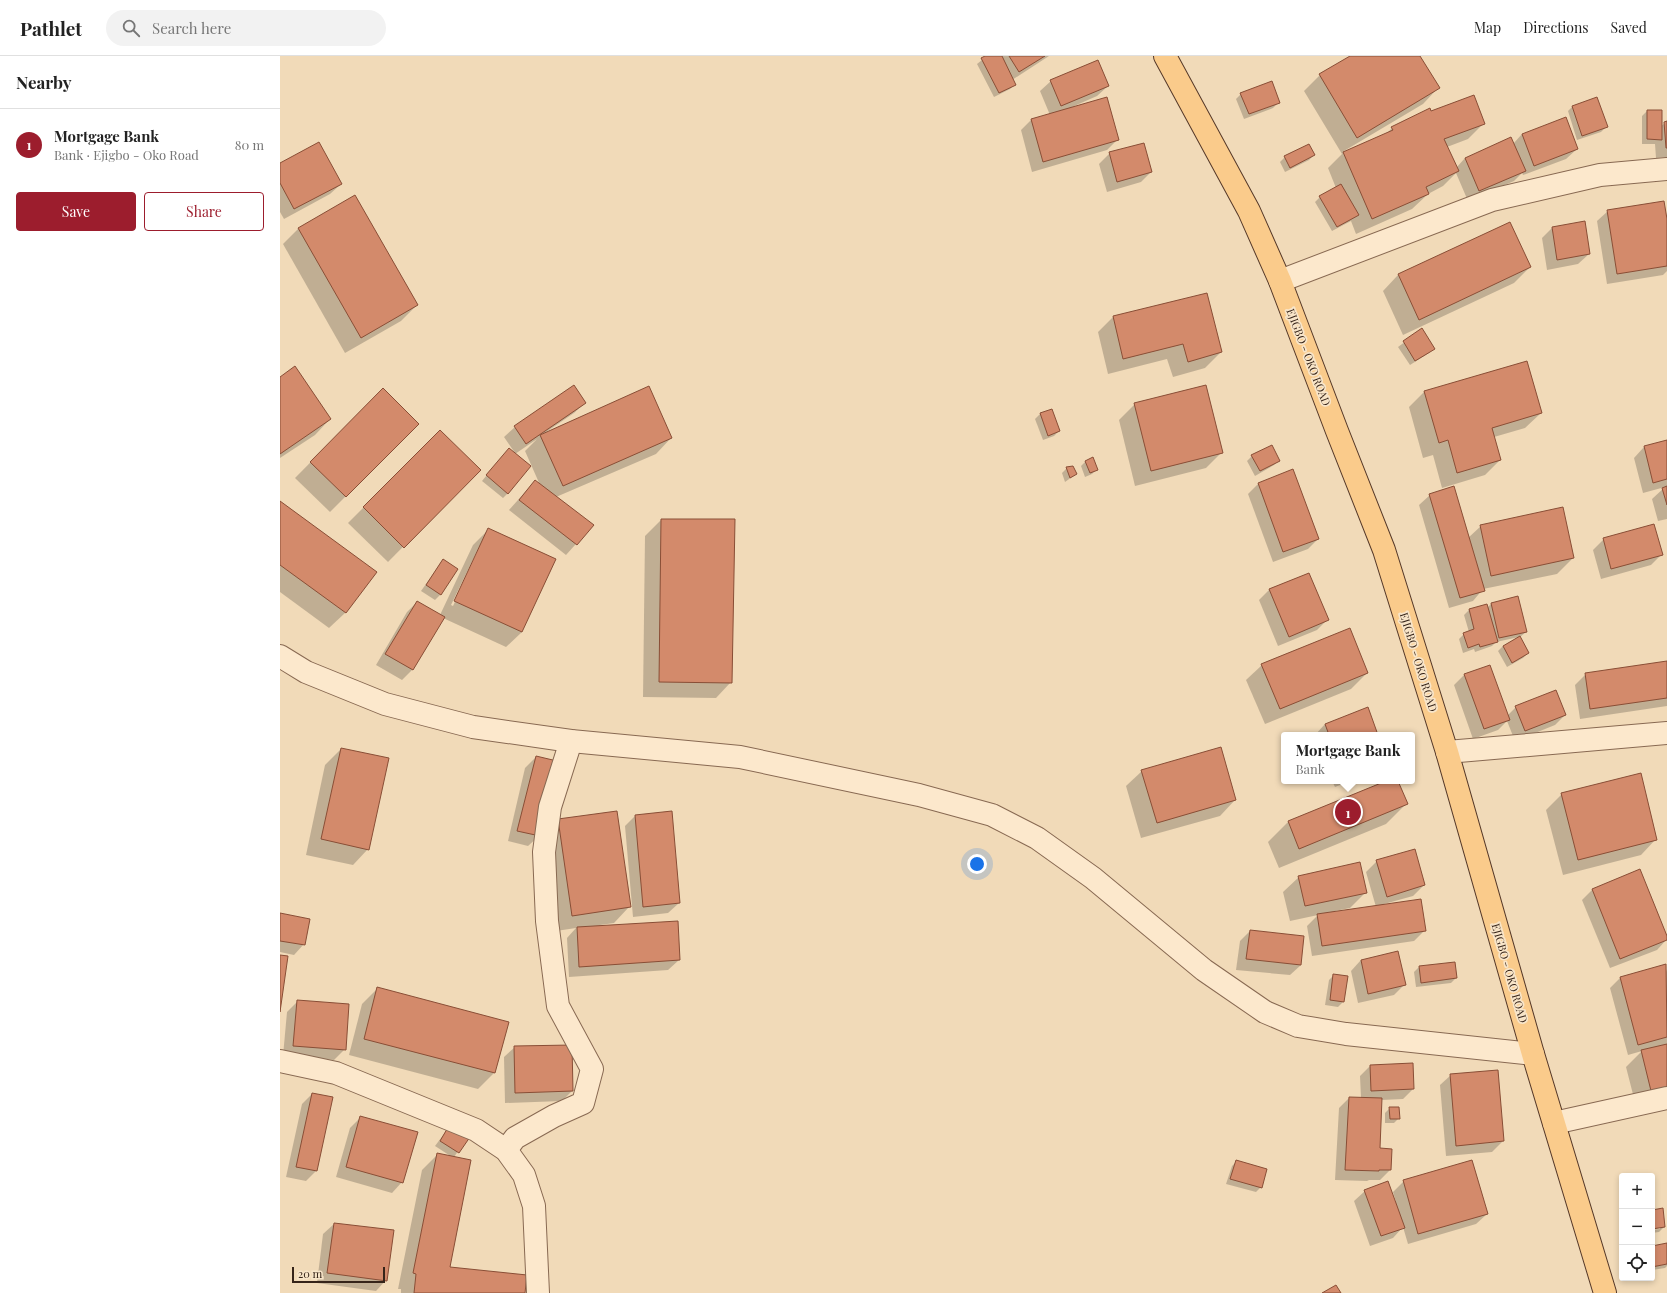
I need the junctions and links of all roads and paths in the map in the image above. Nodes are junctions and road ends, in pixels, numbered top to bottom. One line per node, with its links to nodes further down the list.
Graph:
1 (1165, 56): 3 (main road, EJIGBO - OKO ROAD)
2 (1667, 169): 3 (street)
3 (1280, 281): 7 (main road, EJIGBO - OKO ROAD)
4 (280, 656): 6 (street)
5 (1667, 733): 7 (street)
6 (571, 741): 8 (street); 12 (street)
7 (1447, 752): 8 (main road, EJIGBO - OKO ROAD)
8 (1533, 1054): 11 (main road, EJIGBO - OKO ROAD)
9 (280, 1061): 12 (street)
10 (1667, 1098): 11 (street)
11 (1554, 1123): 14 (main road, EJIGBO - OKO ROAD)
12 (506, 1150): 13 (street)
13 (538, 1293)
14 (1605, 1293)

